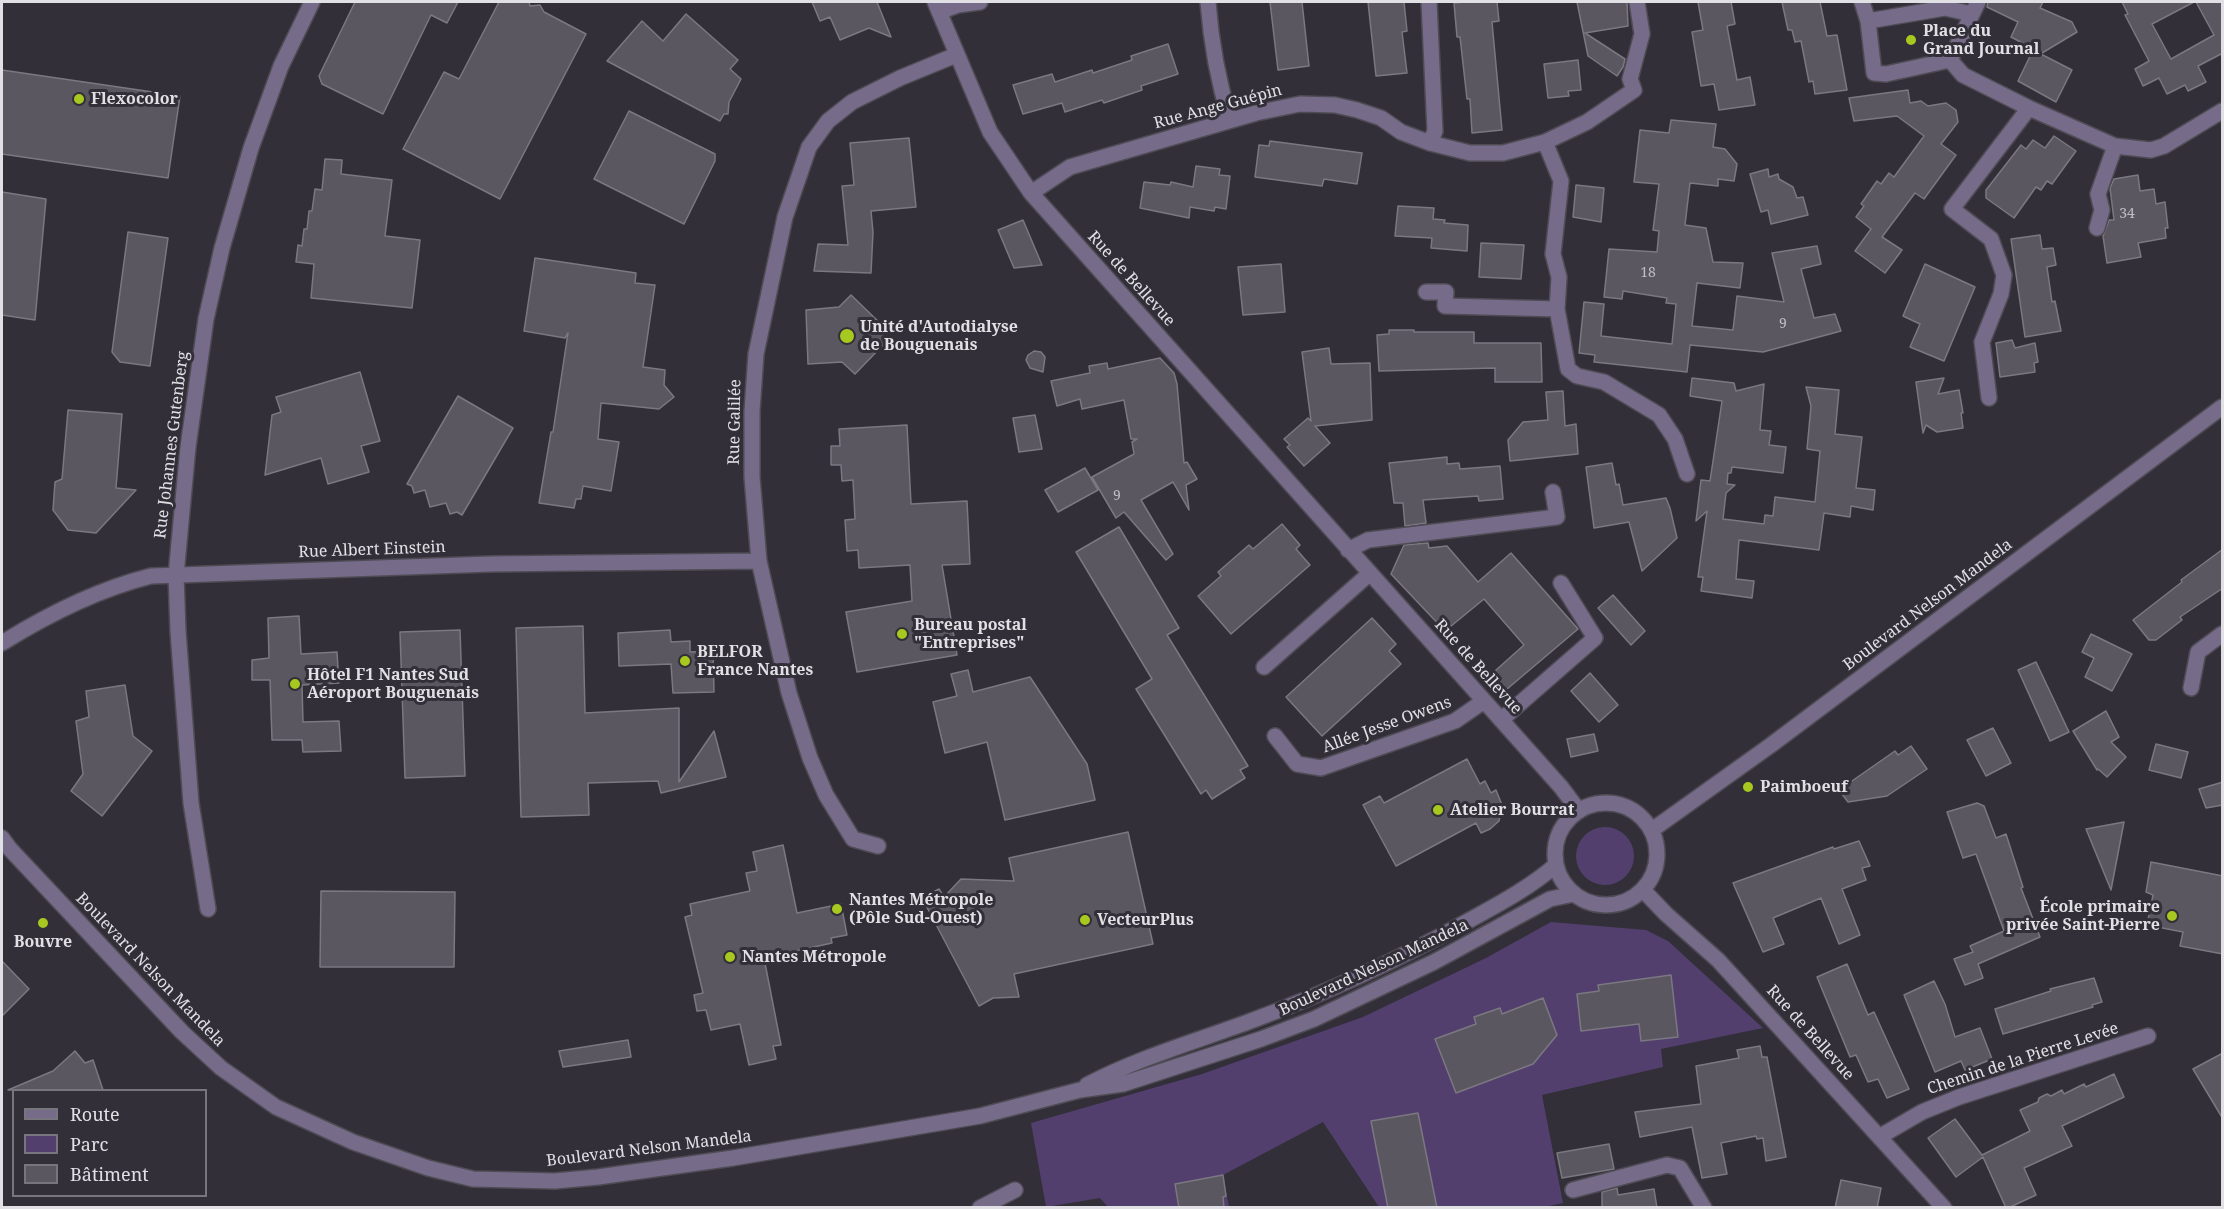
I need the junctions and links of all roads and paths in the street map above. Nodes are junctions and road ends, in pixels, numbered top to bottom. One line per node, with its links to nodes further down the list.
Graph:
1 (312, 2): 28 (street, Rue Johannes Gutenberg)
2 (980, 2): 7 (street)
3 (1208, 2): 14 (street)
4 (1429, 2): 16 (street)
5 (1637, 2): 15 (street, Rue Ange Guépin)
6 (1862, 2): 9 (street)
7 (937, 7): 10 (street, Rue de Bellevue)
8 (1975, 8): 9 (street); 11 (street)
9 (1868, 21): 11 (street)
10 (956, 55): 18 (street, Rue de Bellevue); 27 (street, Rue Galilée)
11 (1950, 60): 12 (street)
12 (2029, 108): 17 (street); 22 (street)
13 (2223, 111): 17 (street)
14 (1230, 120): 16 (street, Rue Ange Guépin); 18 (street, Rue Ange Guépin)
15 (1545, 142): 16 (street, Rue Ange Guépin); 21 (street)
16 (1430, 143)
17 (2115, 146): 19 (street)
18 (1031, 193): 26 (street, Rue de Bellevue)
19 (2097, 228)
20 (1426, 292): 21 (street)
21 (1557, 309): 24 (street)
22 (1989, 398)
23 (2223, 407): 39 (street, Boulevard Nelson Mandela)
24 (1687, 474)
25 (1553, 492): 26 (street)
26 (1348, 550): 29 (street, Rue de Bellevue)
27 (759, 561): 28 (street, Rue Albert Einstein); 41 (street, Rue Galilée)
28 (176, 574): 32 (street, Rue Albert Einstein); 45 (street, Rue Johannes Gutenberg)
29 (1369, 574): 33 (street); 35 (street, Rue de Bellevue)
30 (1561, 583): 36 (street)
31 (2223, 634): 34 (street)
32 (2, 643)
33 (1264, 667)
34 (2191, 688)
35 (1484, 701): 36 (street, Rue de Bellevue); 37 (street, Allée Jesse Owens)
36 (1501, 720): 38 (street, Rue de Bellevue)
37 (1275, 736)
38 (1579, 811): 39 (street); 42 (street)
39 (1652, 830): 43 (street)
40 (4, 844): 47 (street, Boulevard Nelson Mandela)
41 (878, 846)
42 (1556, 866): 44 (street); 47 (street, Boulevard Nelson Mandela)
43 (1643, 890): 44 (street); 48 (street, Rue de Bellevue)
44 (1574, 894): 47 (street, Boulevard Nelson Mandela)
45 (208, 909)
46 (2148, 1036): 48 (street, Chemin de la Pierre Levée)
47 (1080, 1090)
48 (1879, 1137): 53 (street, Rue de Bellevue)
49 (1015, 1190): 51 (street)
50 (1572, 1190): 52 (street)
51 (980, 1208)
52 (1704, 1208)
53 (1944, 1208)

